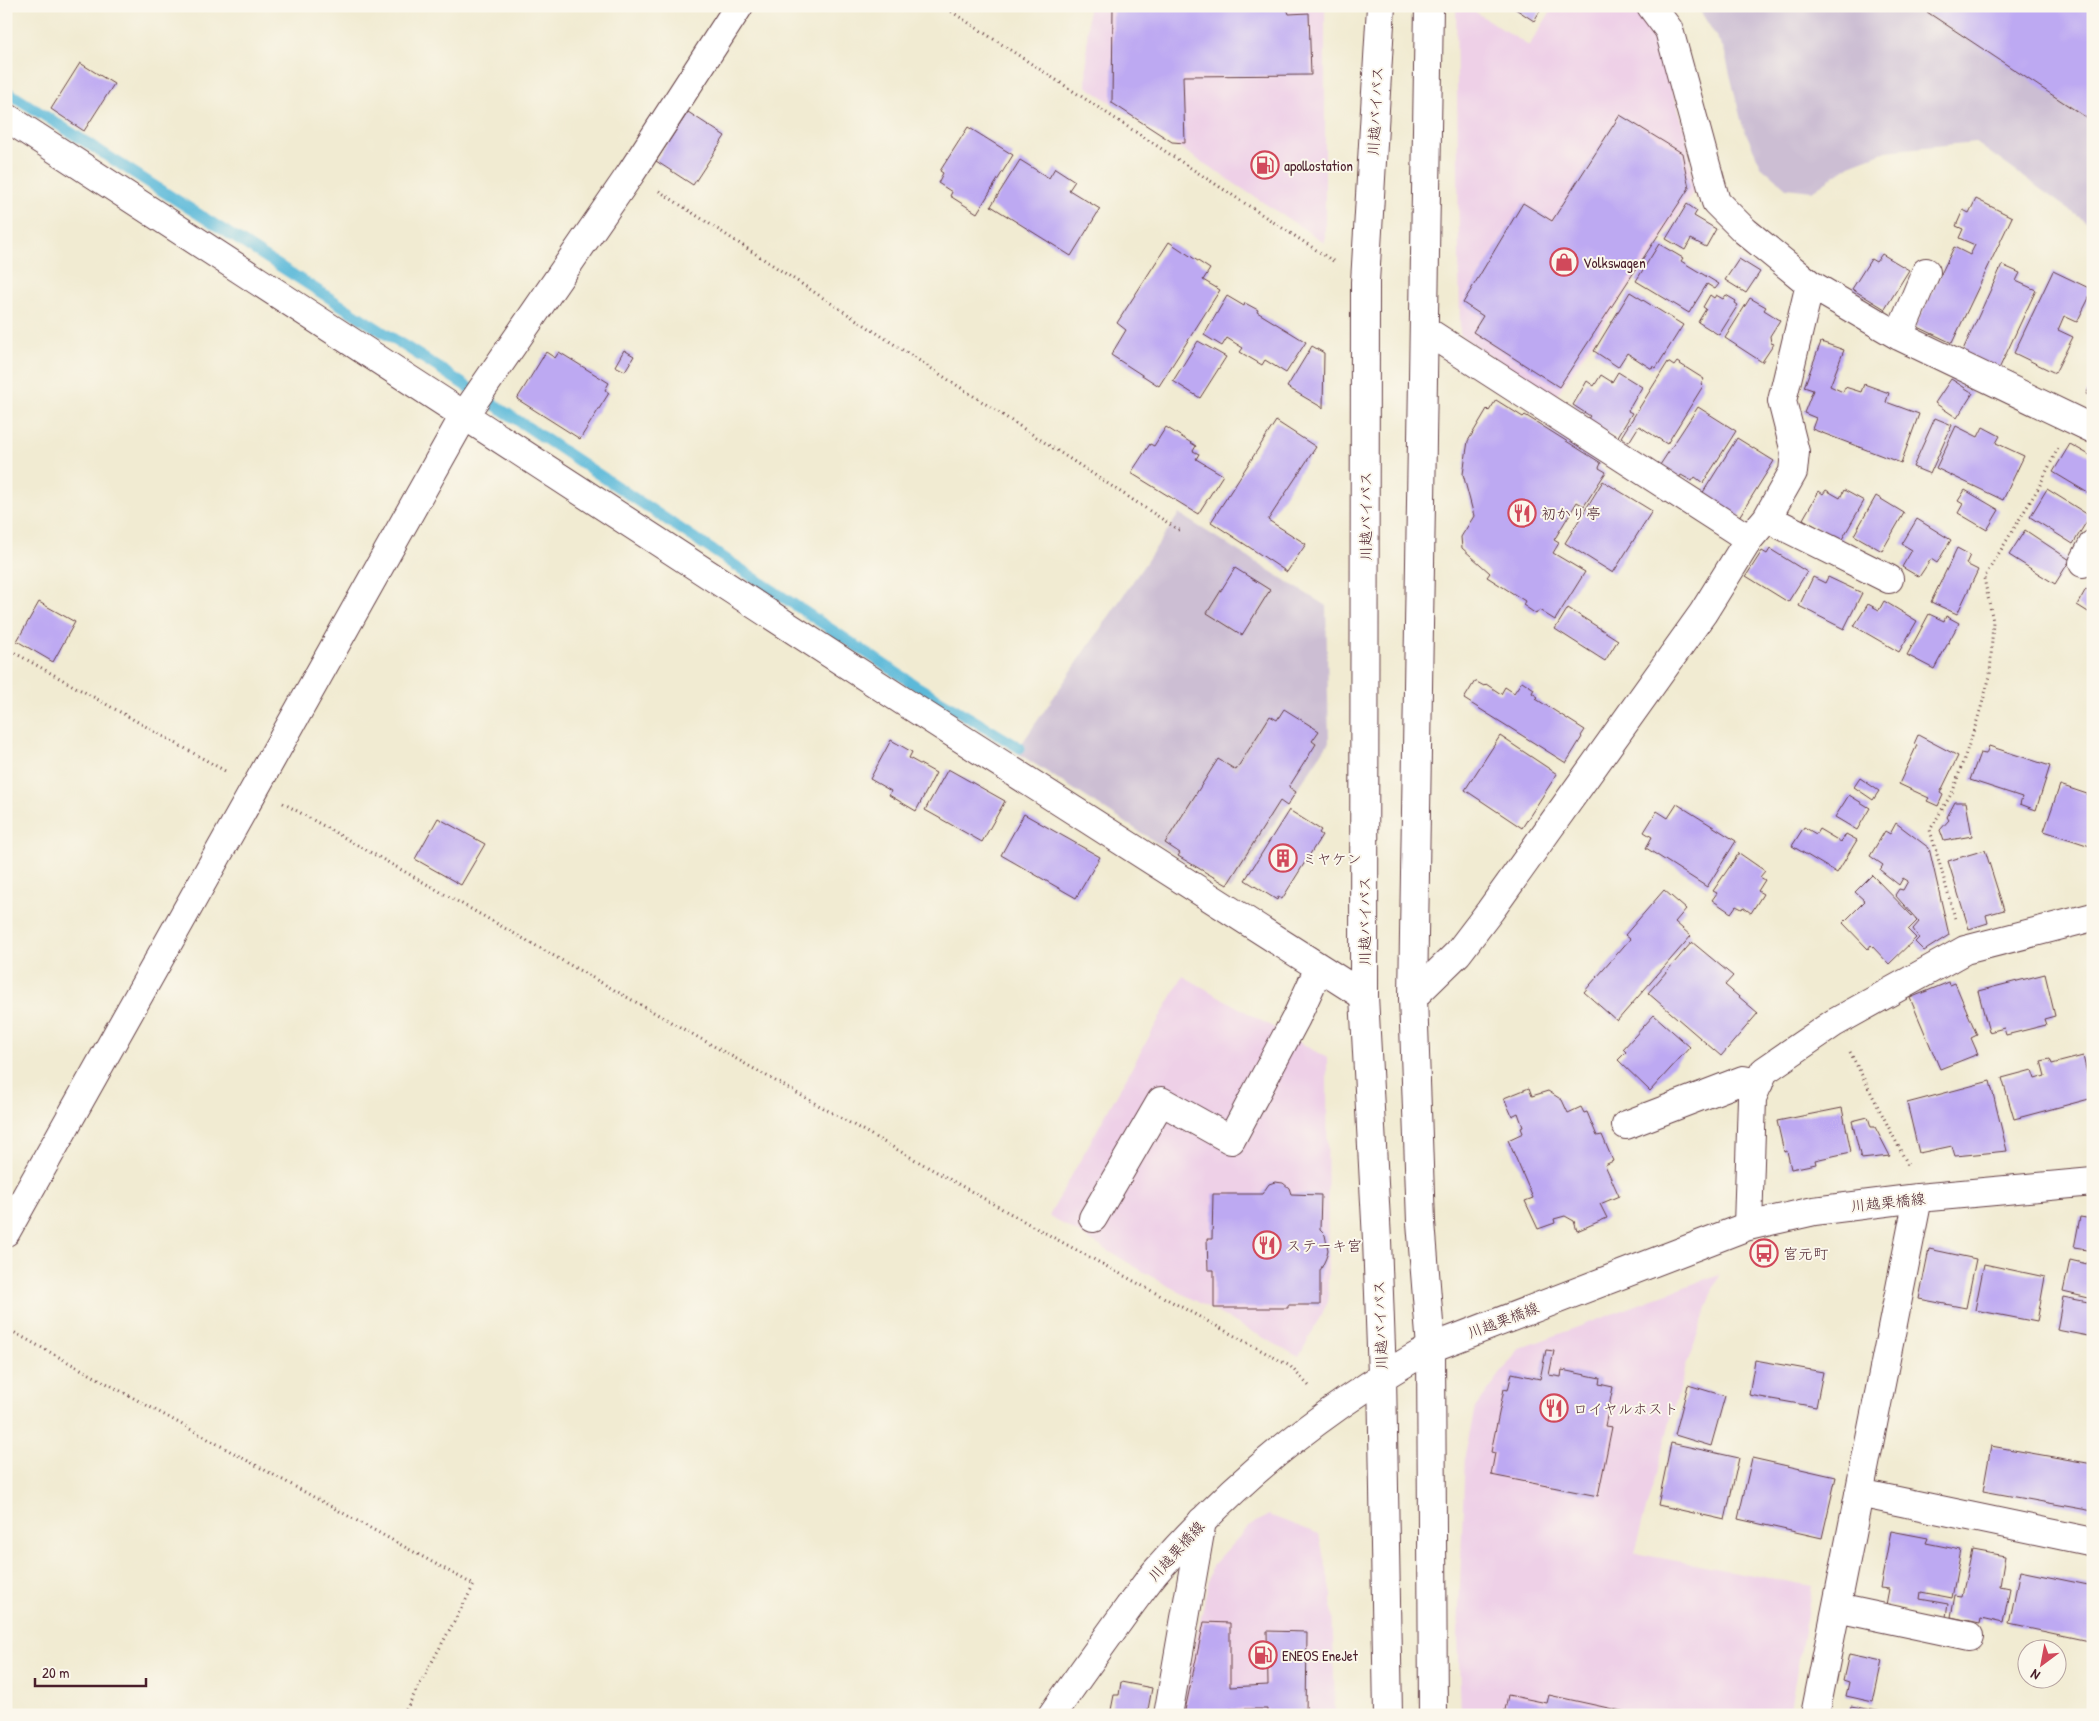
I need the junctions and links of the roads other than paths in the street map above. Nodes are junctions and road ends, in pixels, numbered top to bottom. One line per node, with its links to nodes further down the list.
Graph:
1 (739, 6): 10 (main road)
2 (1381, 6): 17 (main road, 川越バイパス)
3 (1429, 6): 8 (main road)
4 (1651, 6): 7 (main road)
5 (6, 117): 10 (main road)
6 (1926, 272): 9 (main road)
7 (1810, 284): 9 (main road); 12 (main road)
8 (1425, 330): 13 (main road); 18 (main road)
9 (1899, 336): 11 (main road)
10 (465, 414): 16 (main road); 25 (main road)
11 (2083, 424)
12 (1766, 518): 13 (main road); 14 (main road)
13 (1748, 539): 18 (main road)
14 (1890, 579)
15 (2093, 917): 19 (main road)
16 (1319, 968): 17 (main road); 23 (main road)
17 (1364, 996): 27 (main road, 川越バイパス)
18 (1413, 997): 26 (main road)
19 (1759, 1083): 20 (main road); 24 (main road)
20 (1626, 1125)
21 (2093, 1182): 22 (main road, 川越栗橋線)
22 (1918, 1198): 24 (main road, 川越栗橋線); 28 (main road)
23 (1093, 1218)
24 (1748, 1226): 26 (main road, 川越栗橋線)
25 (6, 1232)
26 (1431, 1348): 27 (main road, 川越栗橋線); 36 (main road)
27 (1382, 1376): 29 (main road, 川越栗橋線); 35 (main road, 川越バイパス)
28 (1859, 1493): 30 (main road); 31 (main road)
29 (1202, 1521): 33 (main road, 川越栗橋線); 34 (main road)
30 (2093, 1542)
31 (1837, 1608): 32 (main road); 37 (main road)
32 (1969, 1636)
33 (1052, 1715)
34 (1168, 1715)
35 (1388, 1715)
36 (1433, 1715)
37 (1815, 1715)

